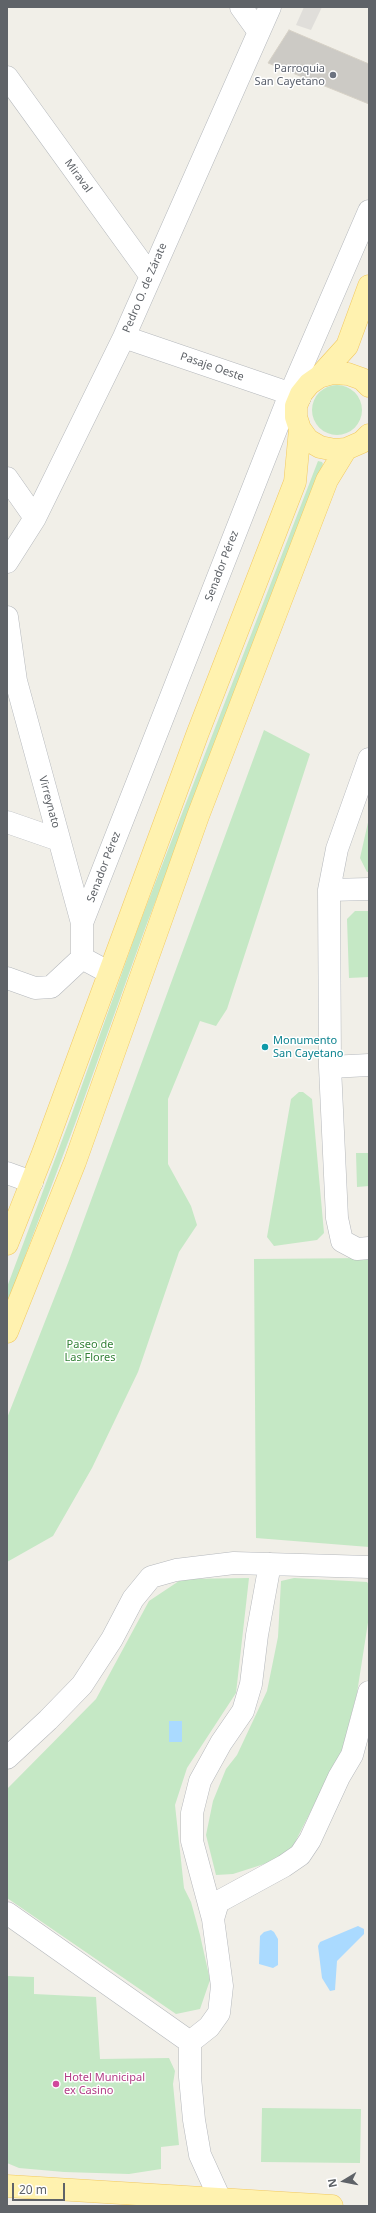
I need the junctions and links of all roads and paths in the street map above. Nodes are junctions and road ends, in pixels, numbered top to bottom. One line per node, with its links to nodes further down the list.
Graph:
1 (241, 7): 3 (street)
2 (270, 7): 3 (street, Pedro O. de Zárate)
3 (259, 32): 6 (street, Pedro O. de Zárate)
4 (7, 77): 6 (street, Miraval)
5 (369, 211): 11 (street, Senador Pérez)
6 (150, 275): 8 (street, Pedro O. de Zárate)
7 (369, 286): 9 (main road)
8 (124, 337): 11 (street, Pasaje Oeste); 15 (street, Pedro O. de Zárate)
9 (319, 377): 10 (main road); 11 (main road)
10 (369, 386)
11 (295, 395): 12 (main road); 23 (street, Senador Pérez)
12 (300, 429): 13 (main road); 25 (main road)
13 (362, 442): 33 (main road)
14 (7, 478): 15 (street)
15 (35, 518): 16 (street, Pedro O. de Zárate)
16 (7, 562)
17 (7, 617): 20 (street, Virreynato)
18 (369, 759): 22 (street)
19 (7, 822): 20 (street)
20 (60, 840): 23 (street, Virreynato)
21 (369, 889): 22 (street)
22 (329, 890): 28 (street)
23 (82, 923): 24 (street, Virreynato)
24 (82, 958): 25 (street); 26 (street)
25 (108, 972): 30 (main road)
26 (7, 978)
27 (369, 1065): 28 (street)
28 (330, 1067): 32 (street)
29 (7, 1173): 30 (street)
30 (32, 1182): 31 (main road)
31 (7, 1244)
32 (363, 1249)
33 (7, 1332)
34 (270, 1564): 35 (street); 37 (street); 39 (street)
35 (369, 1567)
36 (369, 1692): 39 (street)
37 (7, 1758)
38 (7, 1913): 40 (street)
39 (213, 1918): 40 (street)
40 (190, 2042): 44 (street)
41 (7, 2179): 43 (main road)
42 (7, 2186): 43 (main road)
43 (30, 2188): 44 (main road)
44 (220, 2203): 45 (main road)
45 (301, 2205): 46 (main road)
46 (332, 2206)

